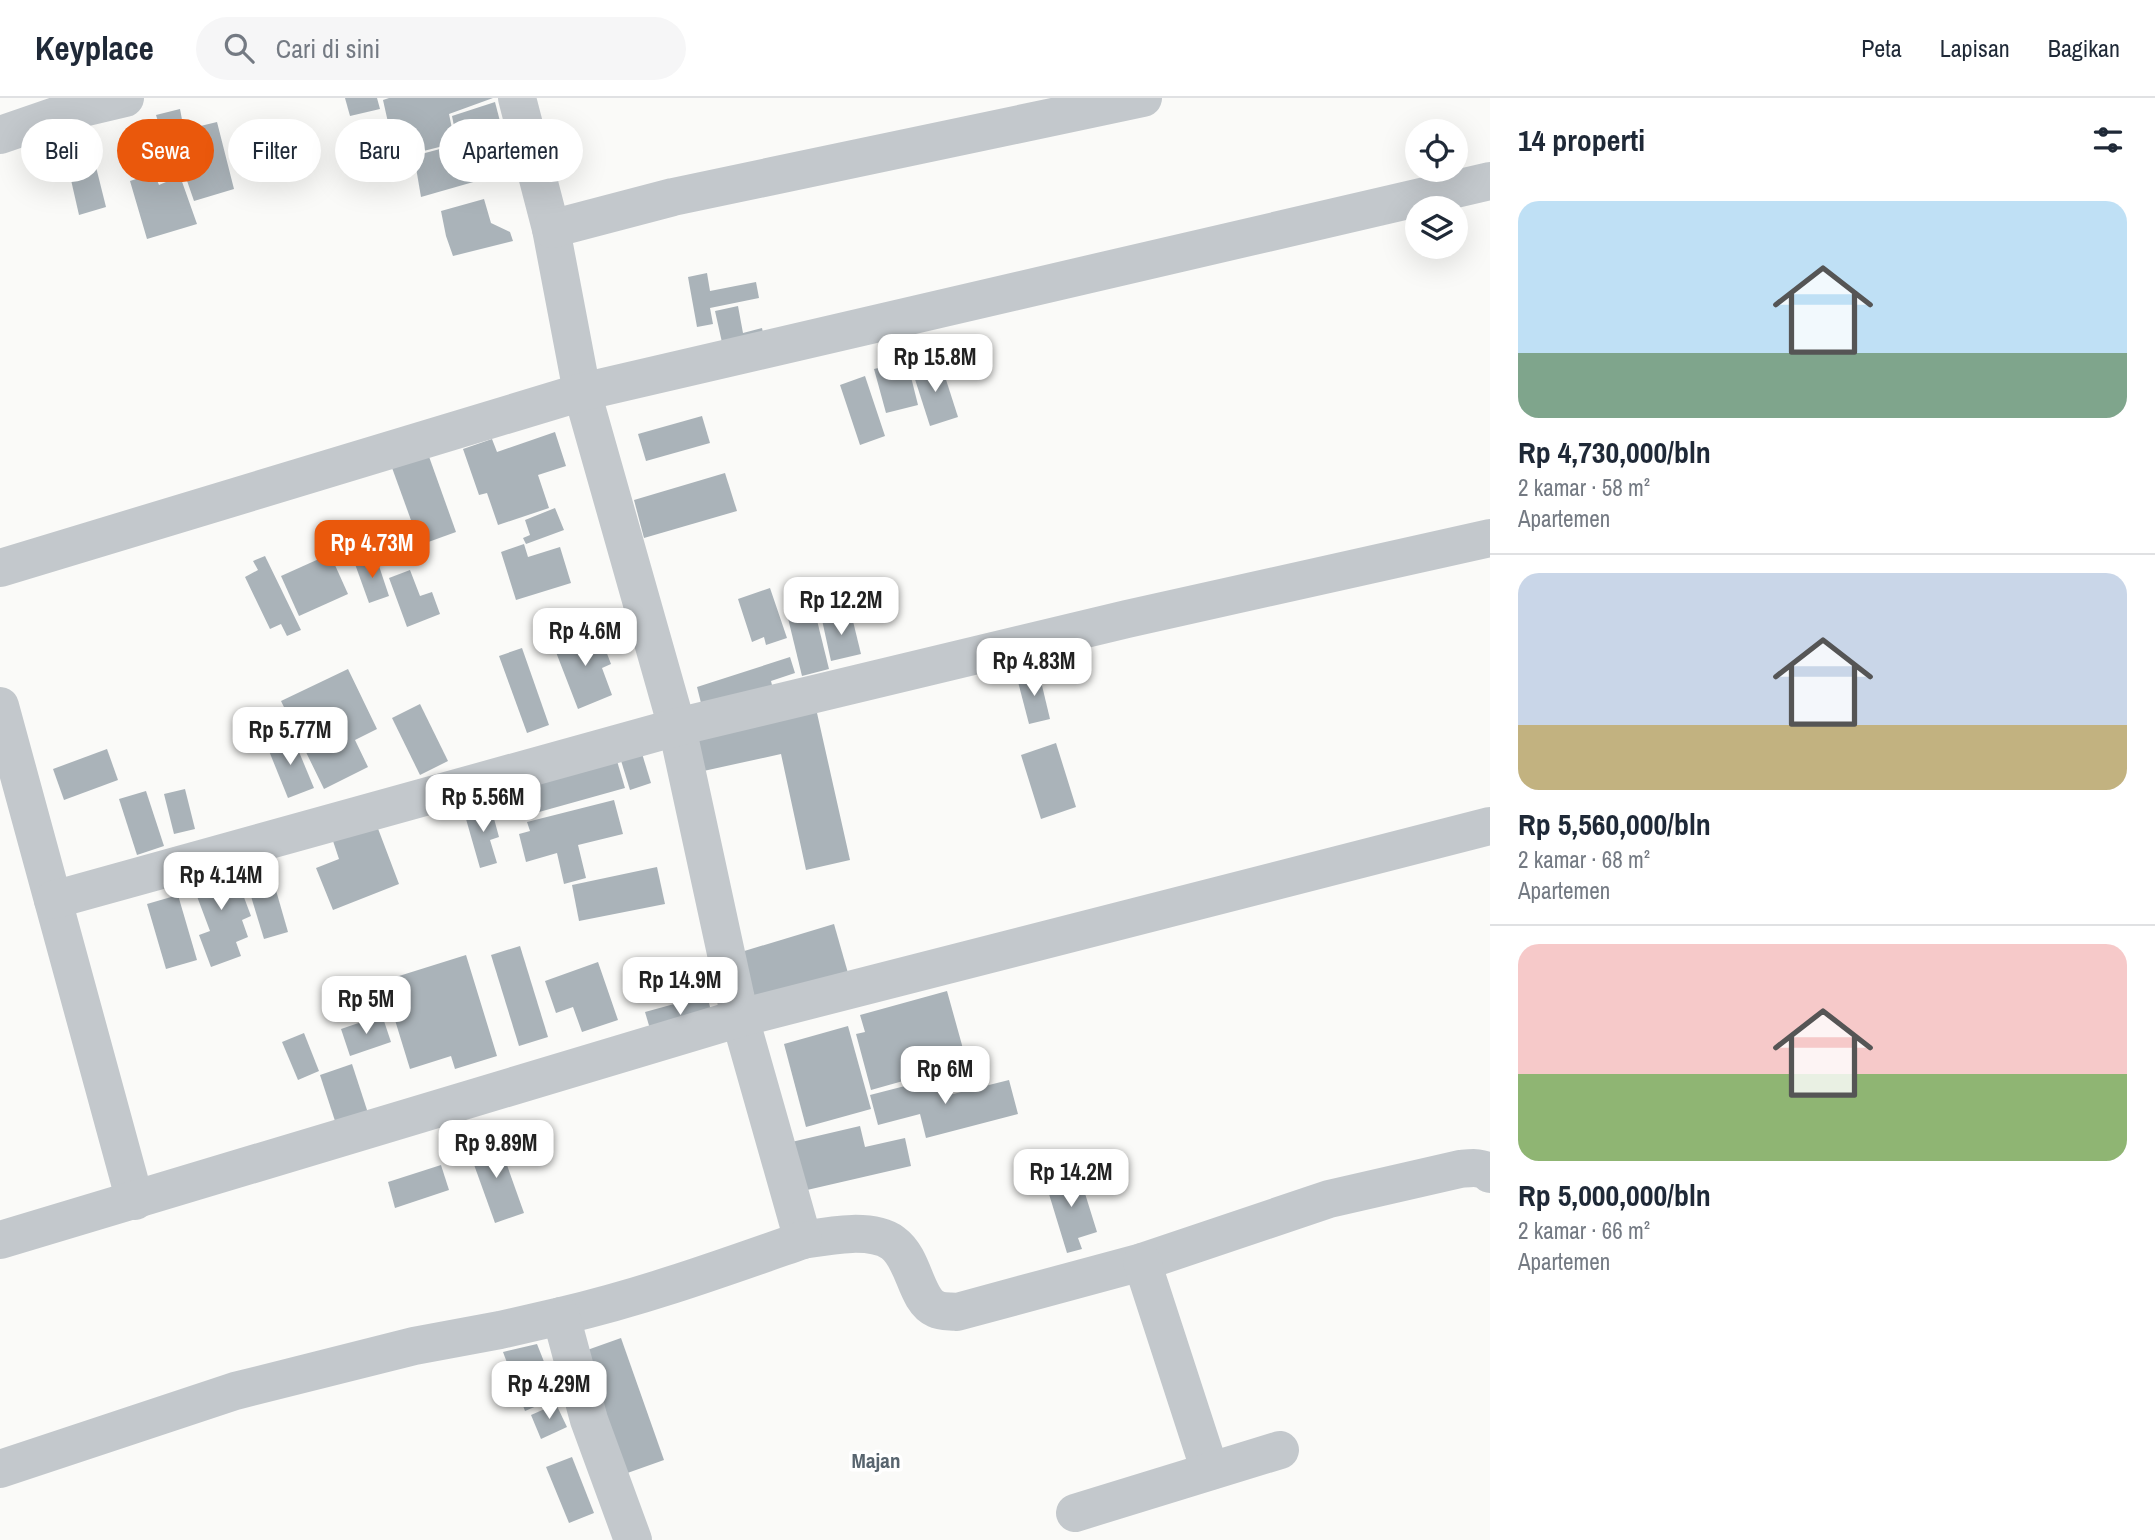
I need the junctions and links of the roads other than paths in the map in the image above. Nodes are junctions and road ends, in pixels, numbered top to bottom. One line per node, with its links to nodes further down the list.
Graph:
1 (125, 98): 4 (street)
2 (517, 98): 7 (street)
3 (1143, 98): 7 (street)
4 (68, 105): 5 (street)
5 (0, 135)
6 (1490, 181): 8 (street)
7 (551, 229): 8 (street)
8 (582, 393): 10 (street); 12 (street)
9 (1490, 538): 12 (street)
10 (0, 568)
11 (0, 706): 14 (street)
12 (677, 727): 14 (street); 15 (street)
13 (1490, 826): 15 (street)
14 (53, 900): 17 (street)
15 (740, 1018): 17 (street); 19 (street)
16 (1490, 1174): 20 (street)
17 (135, 1201): 18 (street)
18 (0, 1240)
19 (803, 1240): 20 (street); 21 (street)
20 (1142, 1262): 24 (street)
21 (561, 1316): 23 (street); 26 (street)
22 (1280, 1450): 24 (street)
23 (0, 1469)
24 (1210, 1471): 25 (street)
25 (1075, 1513)
26 (628, 1538)

